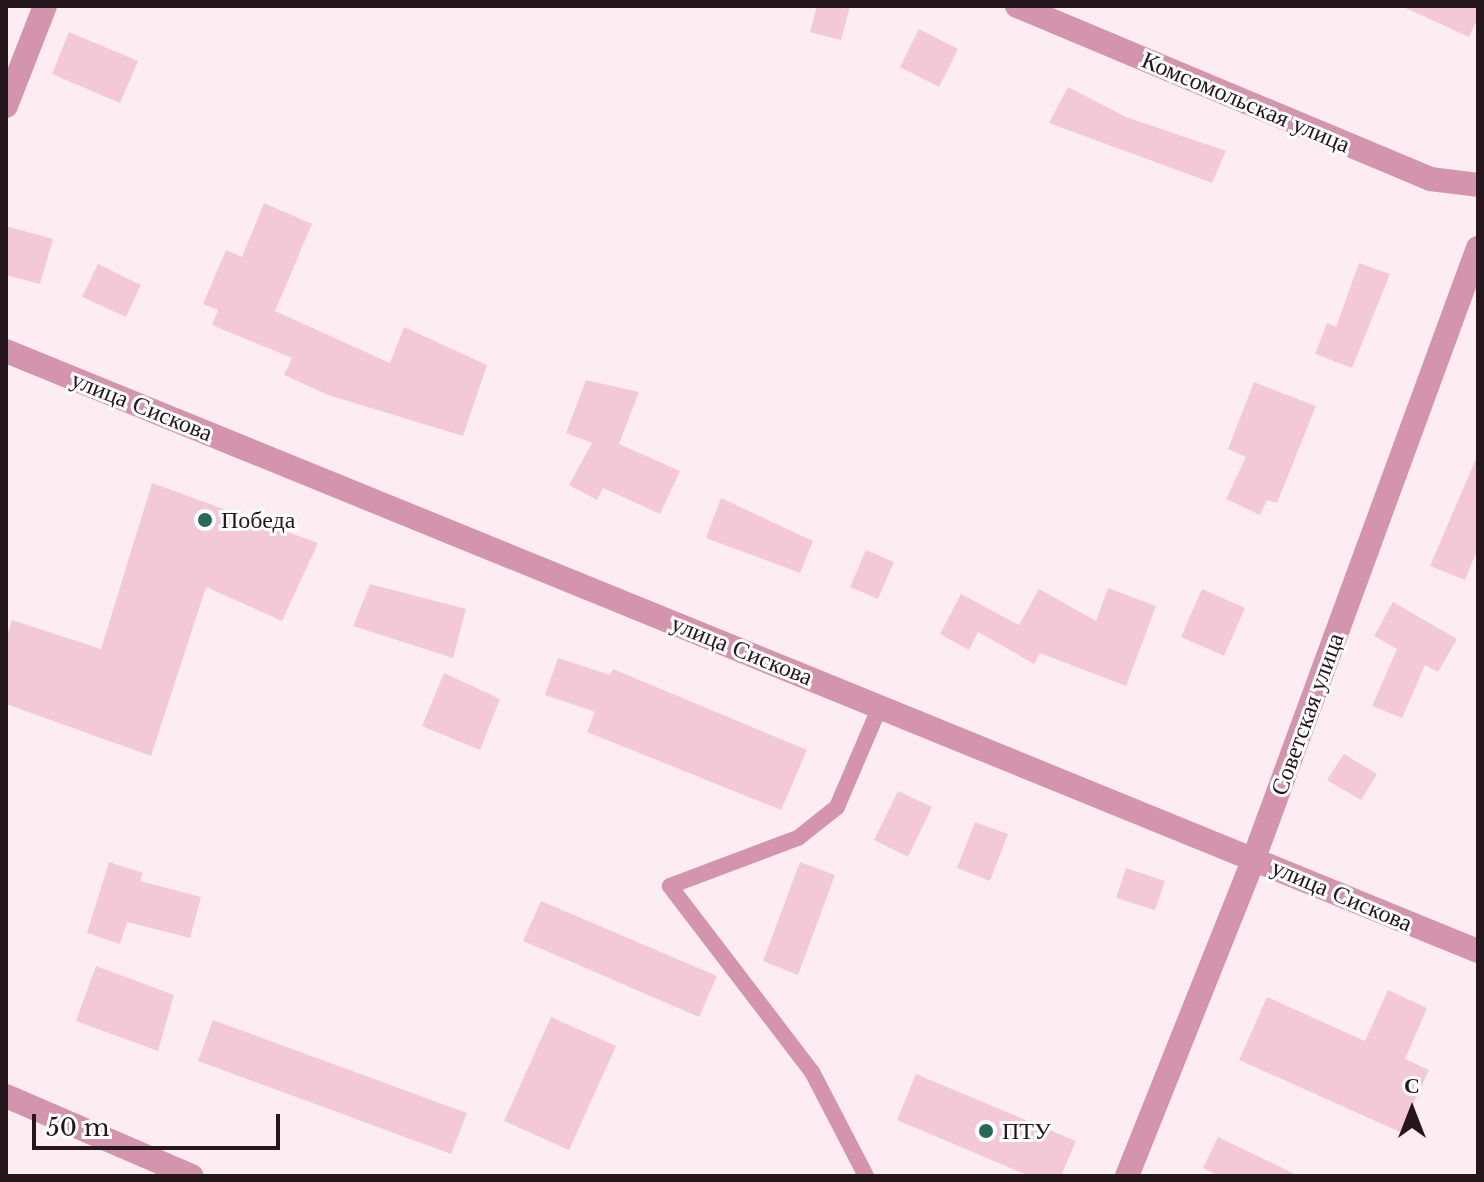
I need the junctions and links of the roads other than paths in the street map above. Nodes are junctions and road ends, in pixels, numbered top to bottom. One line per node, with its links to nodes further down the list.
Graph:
1 (45, 6): 3 (street)
2 (1017, 6): 4 (street, Комсомольская улица)
3 (6, 106)
4 (1478, 185)
5 (1478, 248): 8 (street, Советская улица)
6 (6, 351): 7 (street, улица Сискова)
7 (880, 706): 8 (street, улица Сискова); 12 (lane)
8 (1254, 858): 9 (street, улица Сискова); 13 (street, Советская улица)
9 (1478, 951)
10 (6, 1096): 11 (street)
11 (192, 1176)
12 (866, 1176)
13 (1127, 1176)

